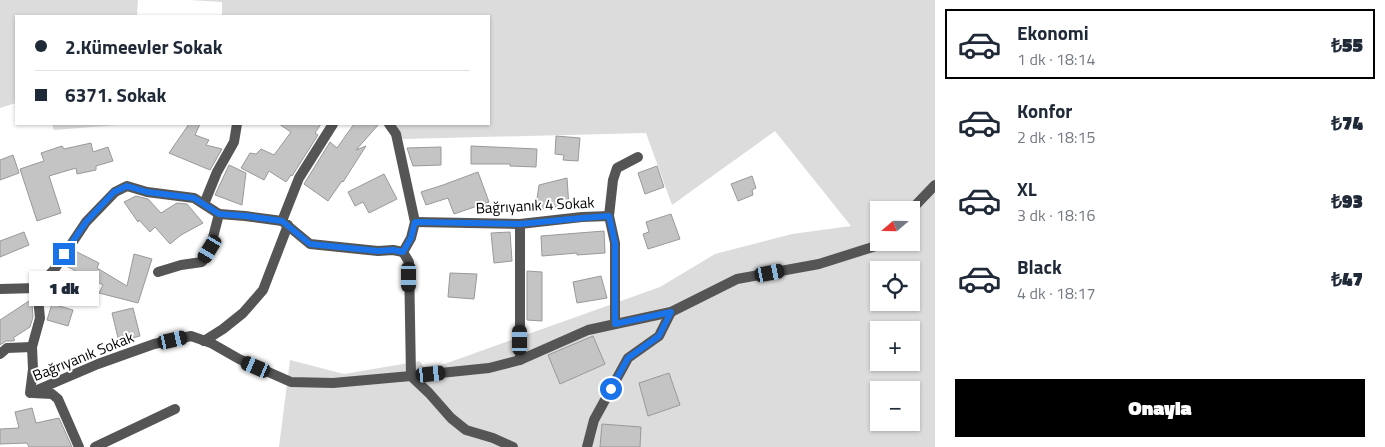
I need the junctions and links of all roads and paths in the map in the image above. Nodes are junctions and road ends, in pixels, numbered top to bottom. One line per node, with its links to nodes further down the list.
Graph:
1 (237, 125): 7 (street)
2 (332, 125): 11 (street)
3 (390, 125): 10 (street)
4 (638, 157): 9 (street)
5 (935, 185): 6 (street)
6 (920, 201)
7 (204, 204): 8 (street); 16 (street)
8 (219, 214): 11 (street); 15 (street)
9 (609, 216): 12 (street, Bağrıyanık 4 Sokak); 19 (street, Bağrıyanık 4 Sokak)
10 (415, 222): 12 (street, Bağrıyanık 4 Sokak); 14 (street)
11 (285, 223): 14 (street); 20 (street)
12 (520, 224): 23 (street)
13 (870, 248): 18 (street, Bağrıyanık Sokak)
14 (403, 252): 24 (street)
15 (158, 272)
16 (37, 288): 17 (street); 21 (street)
17 (0, 289)
18 (671, 312): 19 (street, Bağrıyanık Sokak); 30 (street)
19 (615, 324): 23 (street, Bağrıyanık Sokak)
20 (204, 341): 24 (street, Bağrıyanık Sokak); 25 (street, Bağrıyanık Sokak)
21 (32, 347): 22 (street, Bağrıyanık Sokak); 25 (street, Bağrıyanık Sokak)
22 (0, 354)
23 (520, 360): 24 (street, Bağrıyanık Sokak)
24 (411, 376): 29 (street)
25 (30, 393): 27 (street)
26 (175, 409): 28 (street)
27 (79, 447)
28 (95, 447)
29 (513, 447)
30 (587, 447)

